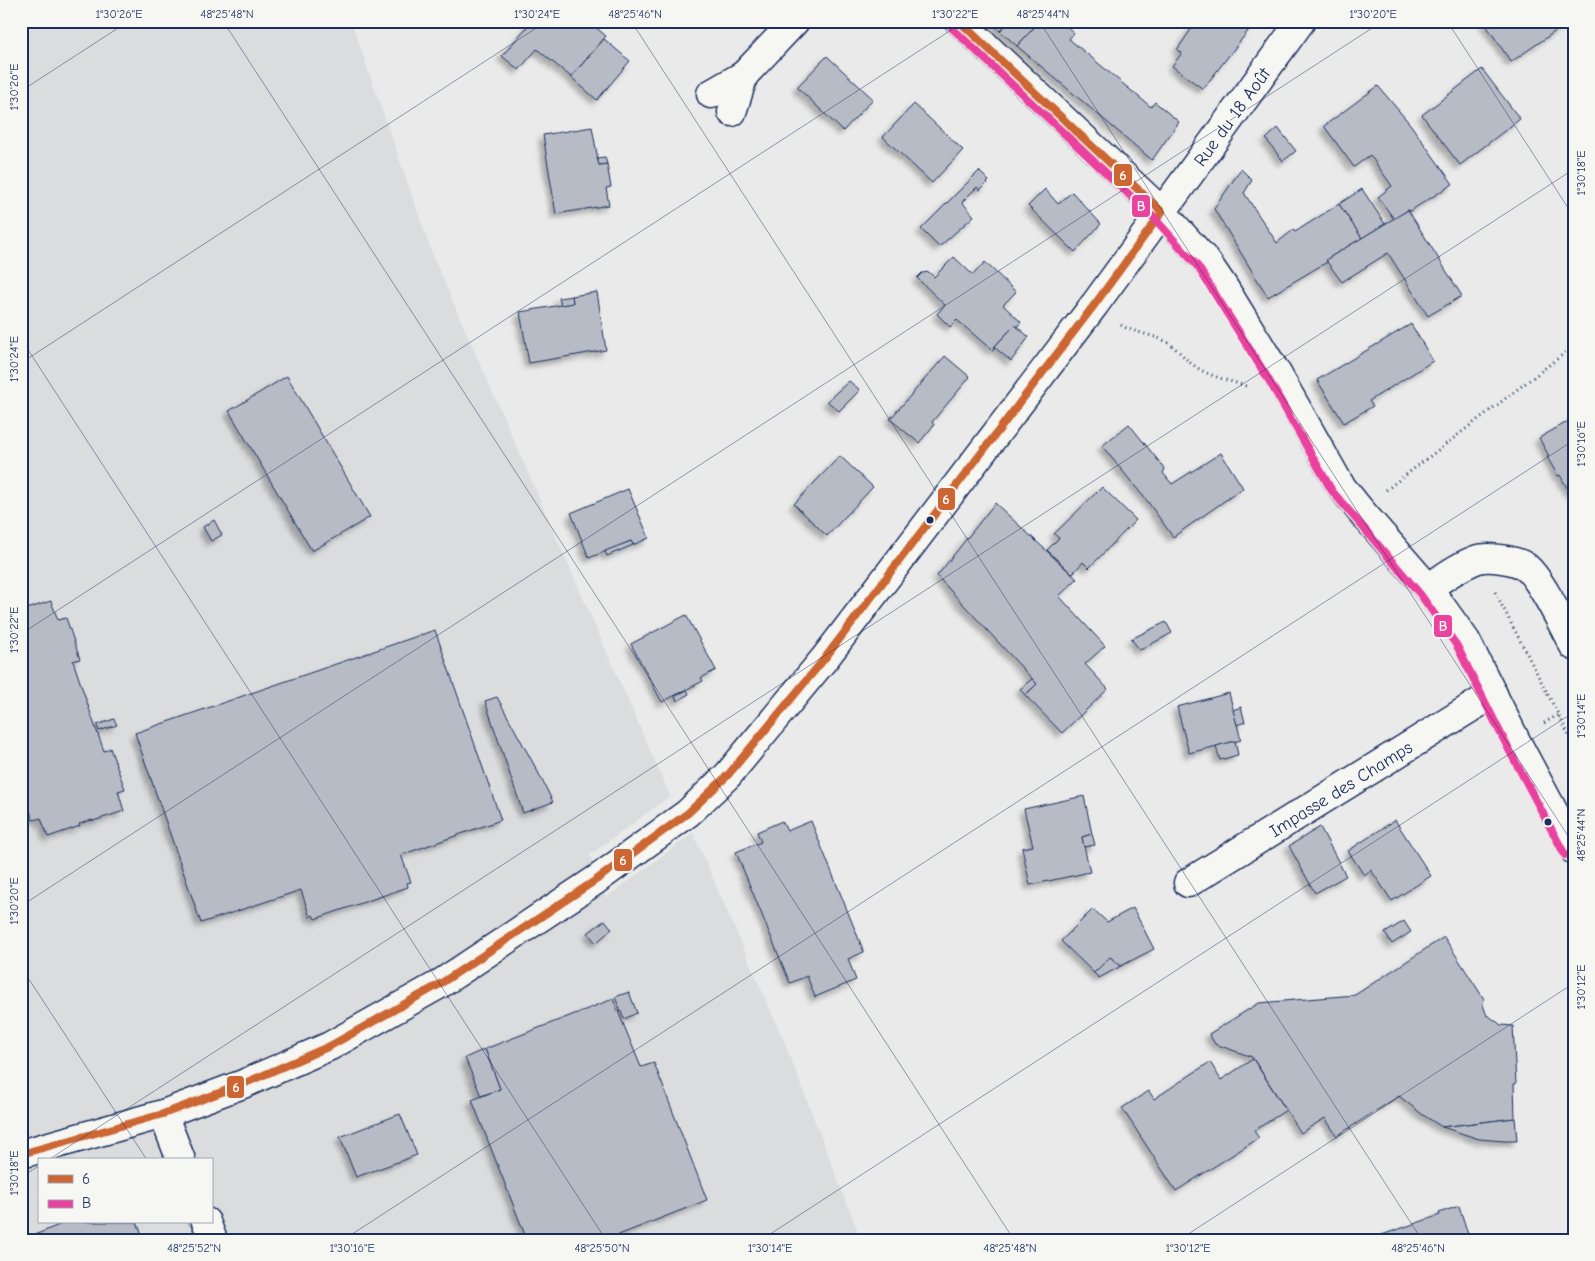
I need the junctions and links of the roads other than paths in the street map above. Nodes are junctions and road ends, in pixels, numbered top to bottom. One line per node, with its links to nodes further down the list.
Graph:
1 (795, 21): 4 (street)
2 (959, 21): 7 (street)
3 (1301, 21): 7 (street, Rue du 18 Août)
4 (744, 74): 5 (street); 6 (street)
5 (711, 94)
6 (732, 112)
7 (1162, 212): 8 (street); 13 (street, Rue du 18 Août)
8 (1428, 588): 9 (street); 10 (street)
9 (1574, 646)
10 (1493, 694): 11 (street); 12 (street, Impasse des Champs)
11 (1574, 850)
12 (1188, 883)
13 (164, 1114): 14 (street, Rue du 18 Août); 15 (street)
14 (21, 1154)
15 (180, 1158)
16 (207, 1224): 17 (street)
17 (213, 1240)

